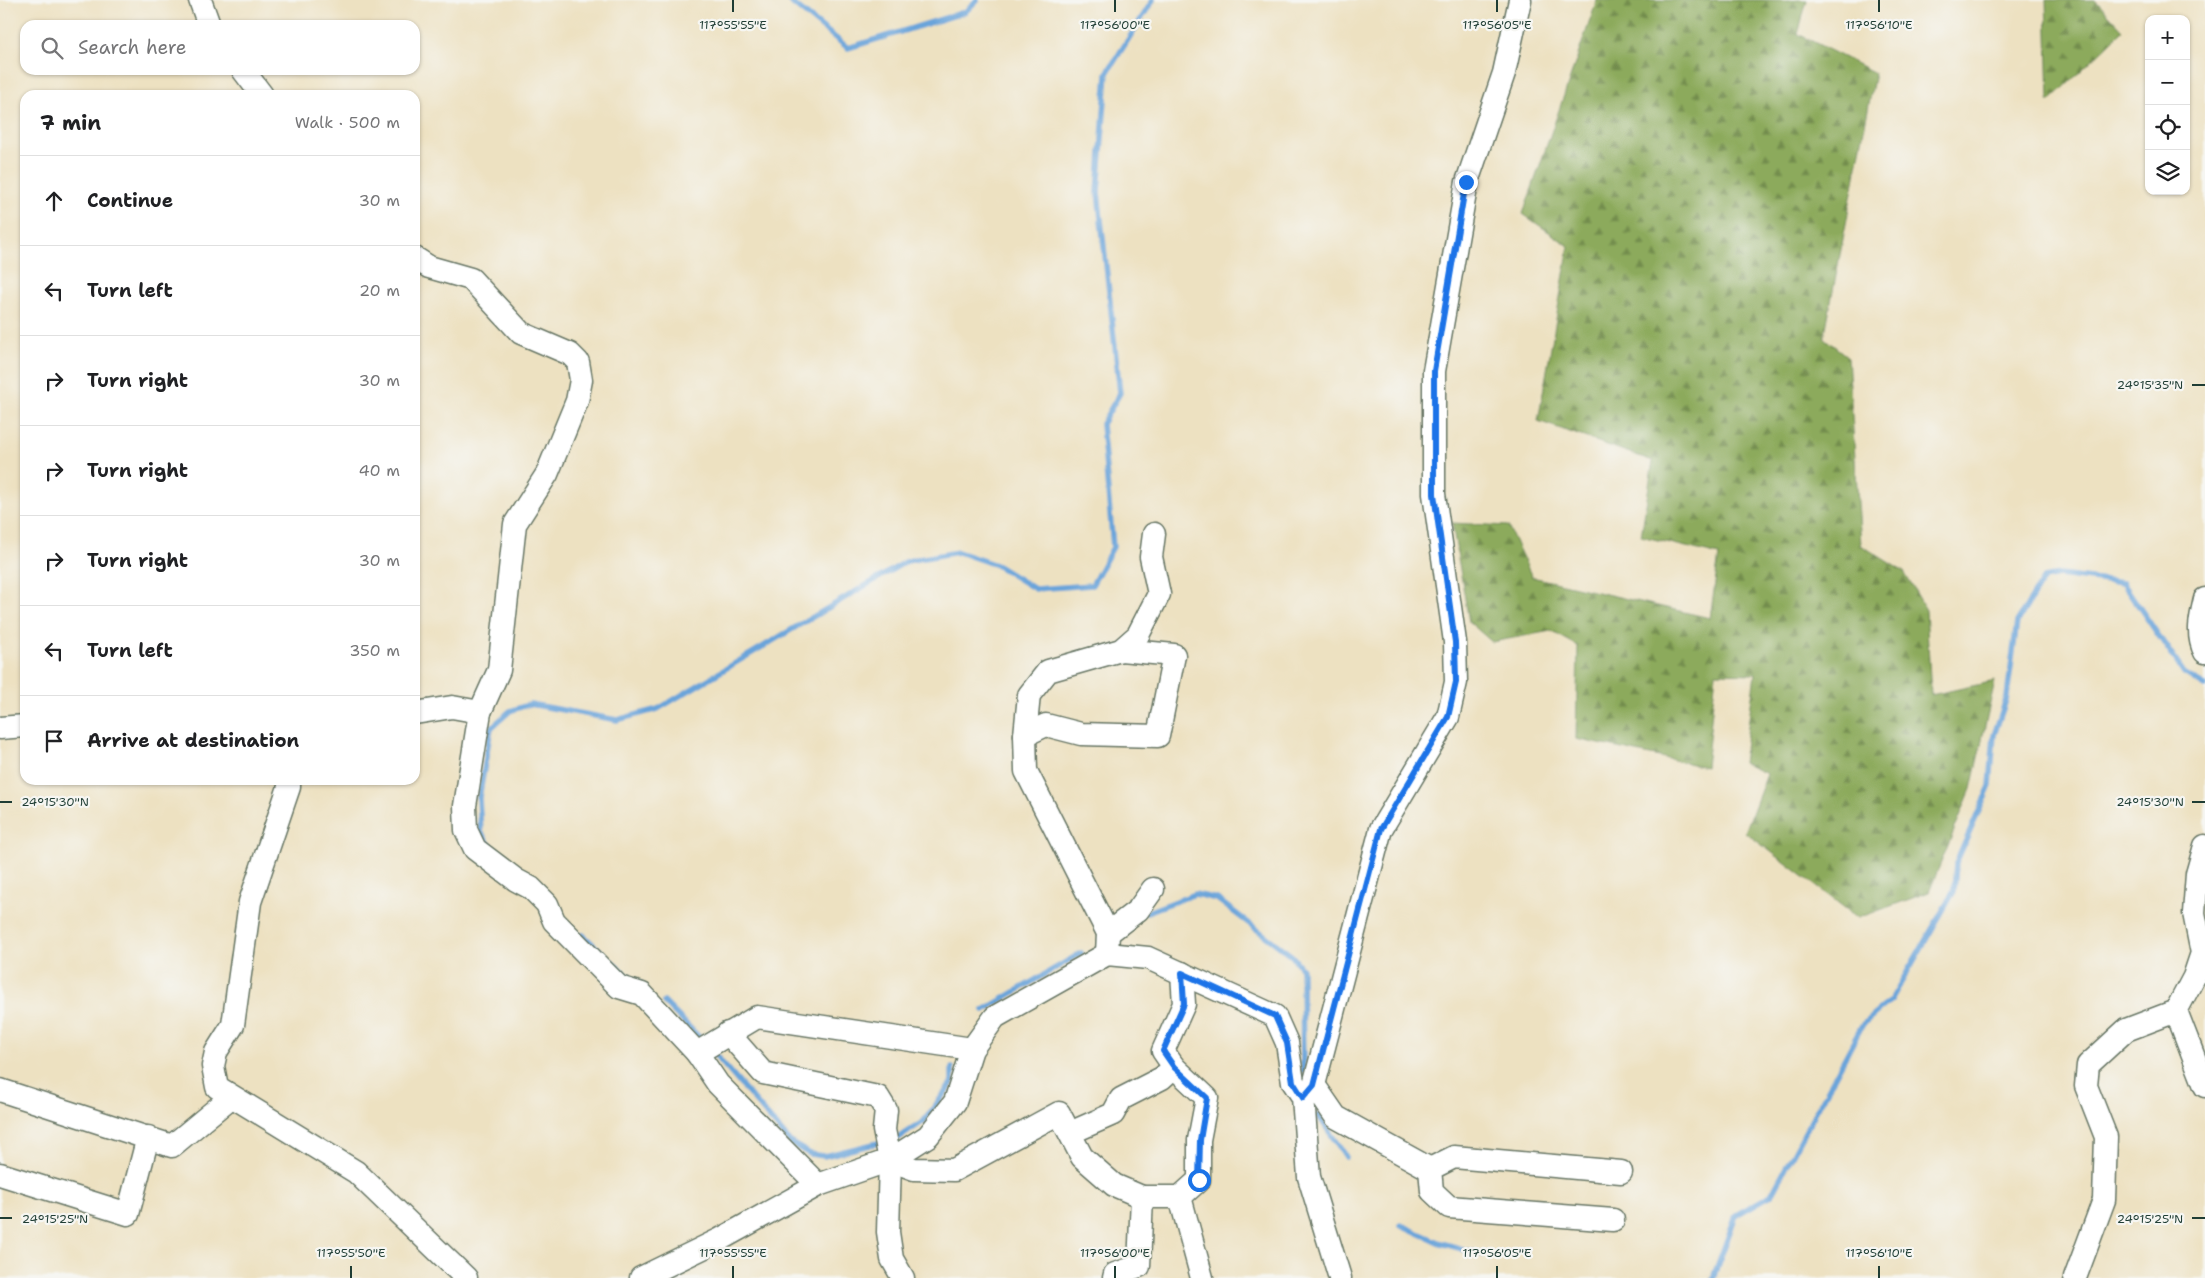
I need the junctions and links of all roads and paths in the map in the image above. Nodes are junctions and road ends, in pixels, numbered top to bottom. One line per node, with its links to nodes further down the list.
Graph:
1 (200, 0): 3 (street)
2 (1520, 0): 29 (street)
3 (207, 20)
4 (246, 75): 5 (street)
5 (258, 90)
6 (420, 261): 12 (street)
7 (1154, 534): 9 (street)
8 (2205, 599): 10 (street)
9 (1121, 650): 15 (street); 15 (street)
10 (2205, 652)
11 (420, 712): 12 (street)
12 (480, 712): 24 (street)
13 (20, 726): 14 (street)
14 (0, 728)
15 (1025, 735): 20 (street)
16 (289, 785): 30 (street)
17 (2205, 846): 19 (street)
18 (1153, 889): 20 (street)
19 (2200, 913): 21 (street)
20 (1107, 943): 22 (street); 25 (street)
21 (2203, 952): 23 (street)
22 (1182, 973): 26 (street); 29 (street)
23 (2176, 1011): 27 (street); 47 (street)
24 (711, 1044): 25 (street); 33 (street); 37 (street)
25 (972, 1050): 33 (street)
26 (1174, 1067): 31 (street); 39 (street)
27 (2205, 1086)
28 (0, 1090): 32 (street)
29 (1308, 1091): 34 (street); 46 (street)
30 (231, 1097): 32 (street); 41 (street)
31 (1070, 1133): 33 (street); 38 (street)
32 (148, 1137): 36 (street)
33 (888, 1147): 37 (street); 43 (street)
34 (1430, 1169): 35 (street); 40 (street)
35 (1621, 1172)
36 (0, 1174)
37 (818, 1185): 42 (street)
38 (1142, 1197): 39 (street); 44 (street)
39 (1180, 1197): 45 (street)
40 (1613, 1220)
41 (466, 1278)
42 (640, 1278)
43 (903, 1278)
44 (1114, 1278)
45 (1202, 1278)
46 (1340, 1278)
47 (2075, 1278)

